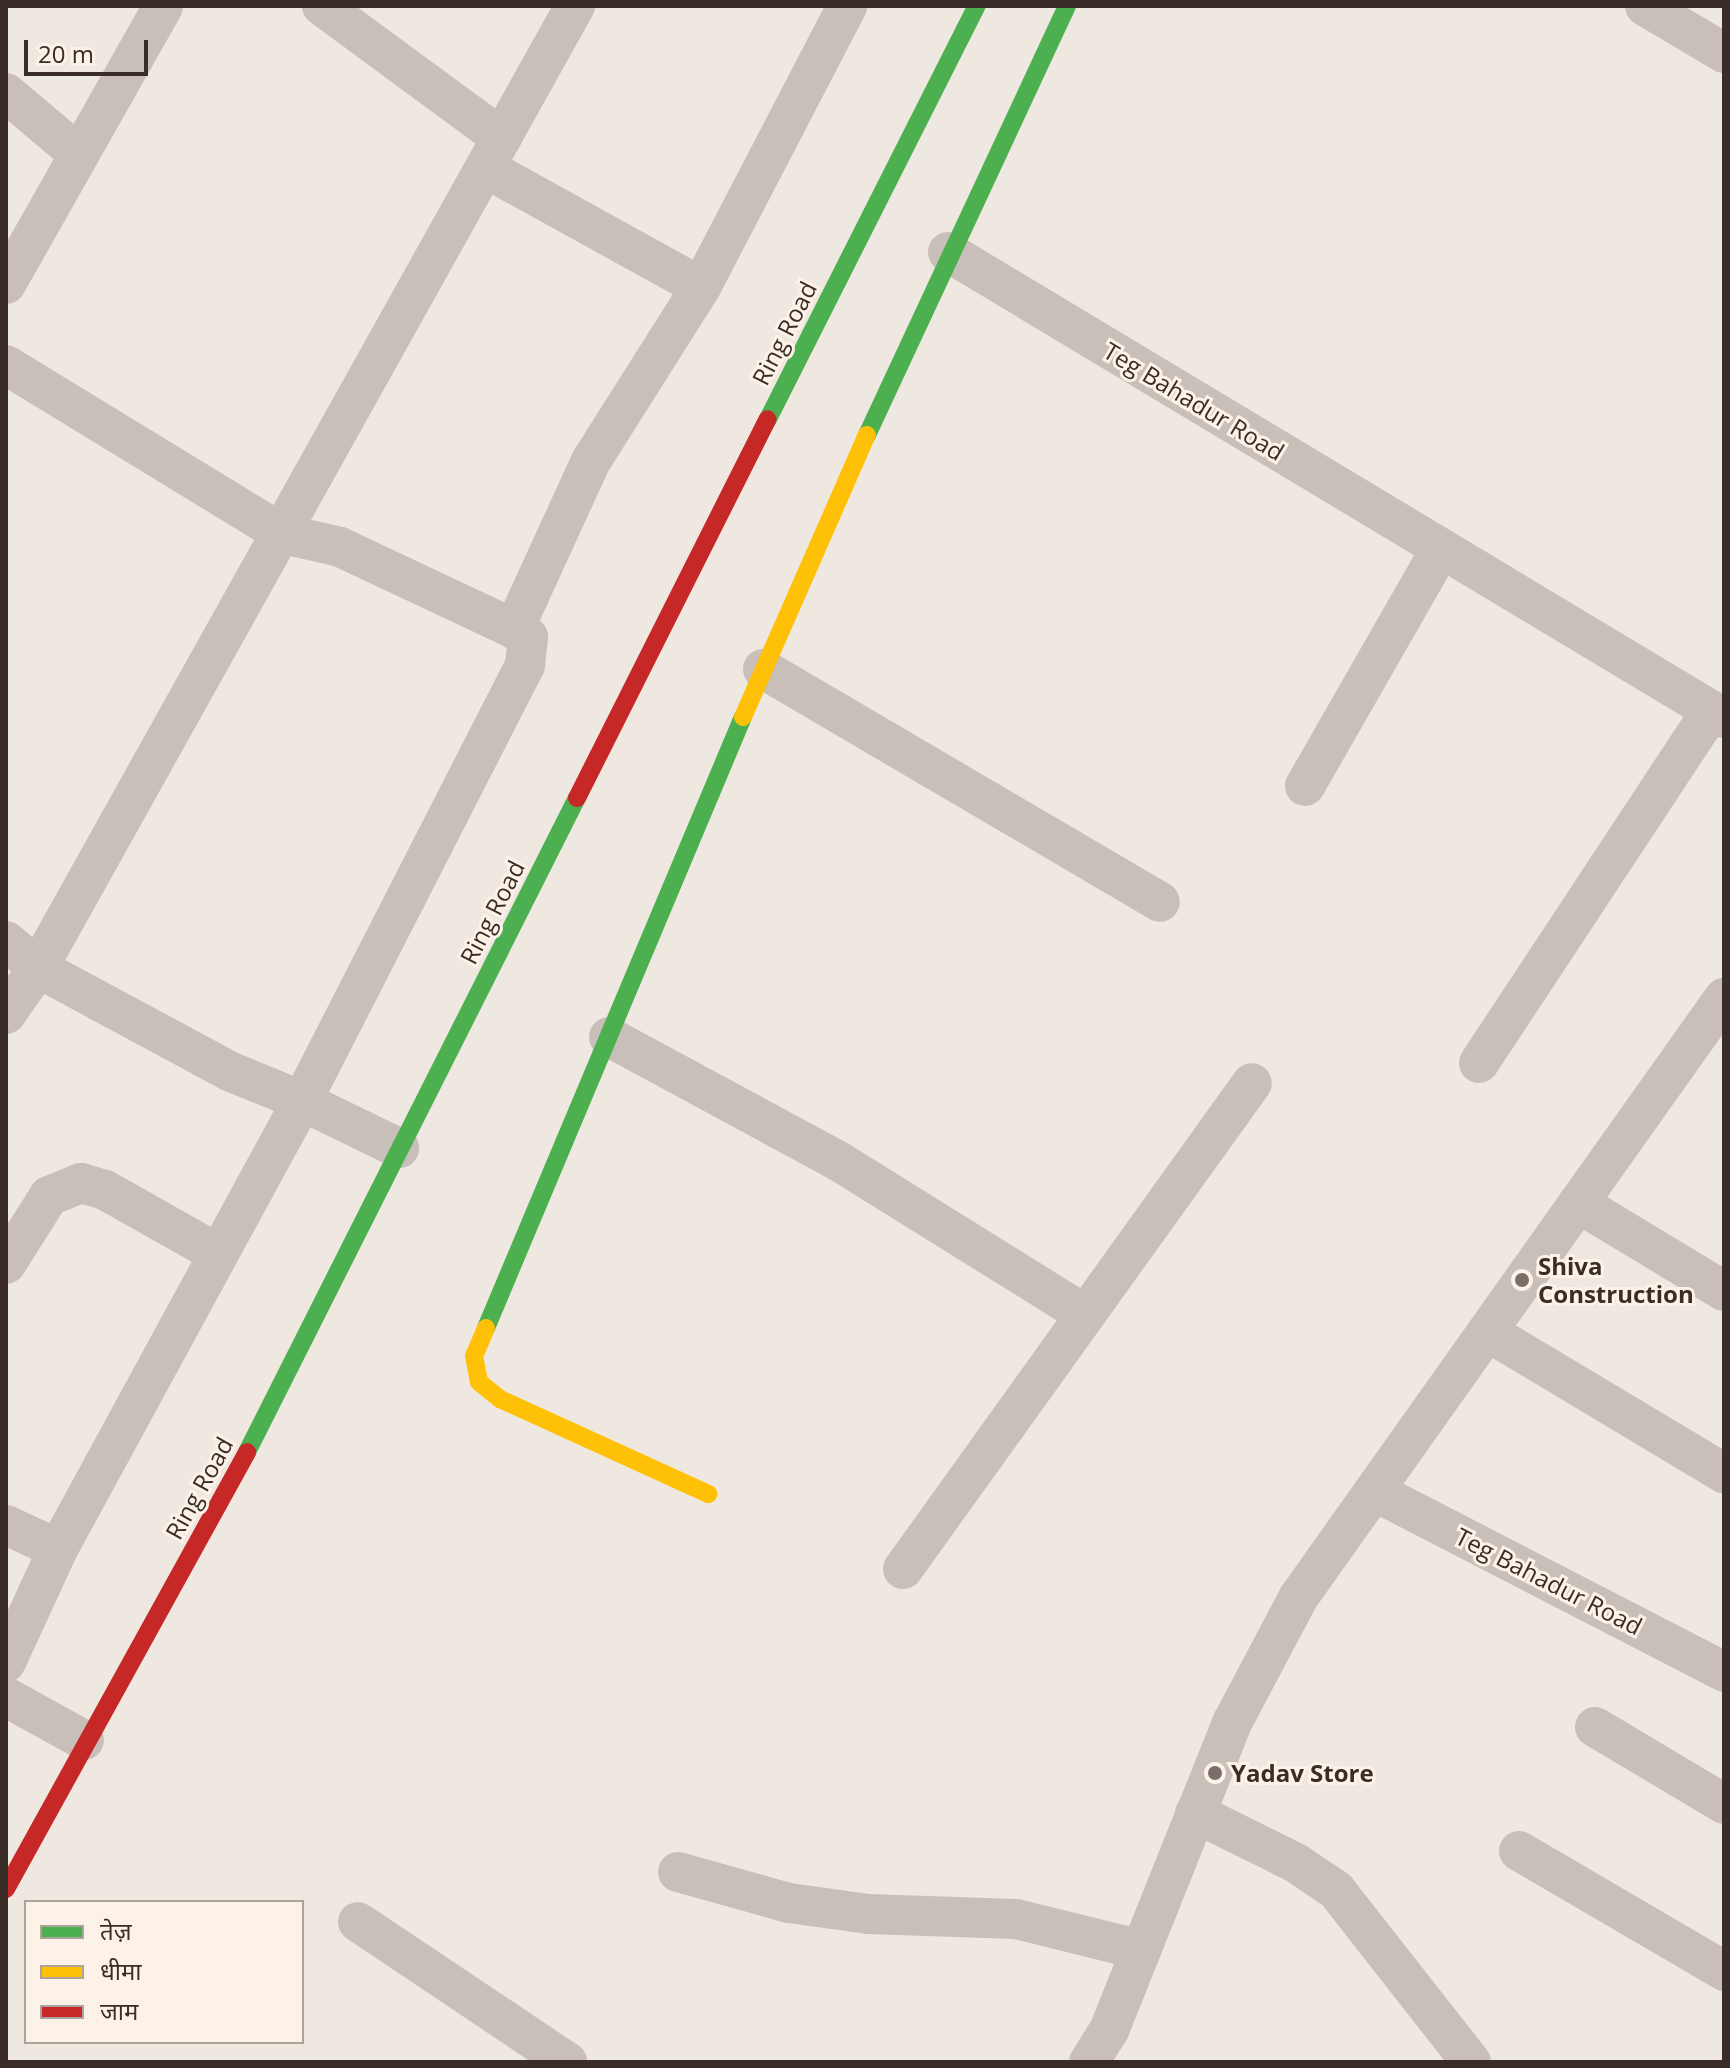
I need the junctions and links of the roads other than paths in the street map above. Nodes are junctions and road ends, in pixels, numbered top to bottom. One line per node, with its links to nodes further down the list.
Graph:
1 (163, 6): 10 (street)
2 (322, 6): 11 (street)
3 (575, 6): 11 (street)
4 (847, 6): 14 (street)
5 (977, 6): 31 (street, Ring Road)
6 (1067, 6): 12 (street)
7 (1645, 6): 8 (street)
8 (1724, 53)
9 (6, 93): 10 (street)
10 (76, 152): 13 (street)
11 (493, 153): 14 (street); 16 (street)
12 (948, 252): 17 (street, Teg Bahadur Road); 19 (street)
13 (6, 284)
14 (701, 287): 18 (street)
15 (6, 365): 16 (street)
16 (283, 534): 18 (street); 24 (street)
17 (1440, 550): 20 (street, Teg Bahadur Road); 21 (street)
18 (514, 629): 30 (street)
19 (763, 669): 22 (street); 27 (street)
20 (1718, 715): 28 (street)
21 (1305, 786)
22 (1160, 902)
23 (6, 941): 24 (street)
24 (38, 968): 26 (street); 30 (street)
25 (1724, 998): 32 (street)
26 (6, 1014)
27 (609, 1037): 36 (street); 40 (street)
28 (1479, 1063)
29 (1252, 1083): 36 (street)
30 (302, 1101): 31 (street); 33 (street)
31 (399, 1148): 48 (street, Ring Road)
32 (1578, 1203): 35 (street); 37 (street)
33 (217, 1253): 34 (street); 42 (street)
34 (6, 1264)
35 (1724, 1291)
36 (1084, 1314): 43 (street)
37 (1488, 1332): 38 (street); 39 (street)
38 (1724, 1473)
39 (1374, 1491): 45 (street, Teg Bahadur Road); 50 (street)
40 (708, 1494)
41 (6, 1525): 42 (street)
42 (58, 1549): 44 (street)
43 (903, 1569)
44 (6, 1662)
45 (1724, 1672)
46 (6, 1697): 48 (street)
47 (1595, 1727): 49 (street)
48 (84, 1740): 53 (street, Ring Road)
49 (1724, 1804)
50 (1195, 1813): 55 (street); 59 (street)
51 (1519, 1851): 56 (street)
52 (678, 1872): 55 (street)
53 (6, 1889)
54 (358, 1922): 57 (street)
55 (1141, 1950): 58 (street)
56 (1724, 1971)
57 (567, 2062)
58 (1089, 2062)
59 (1471, 2062)

